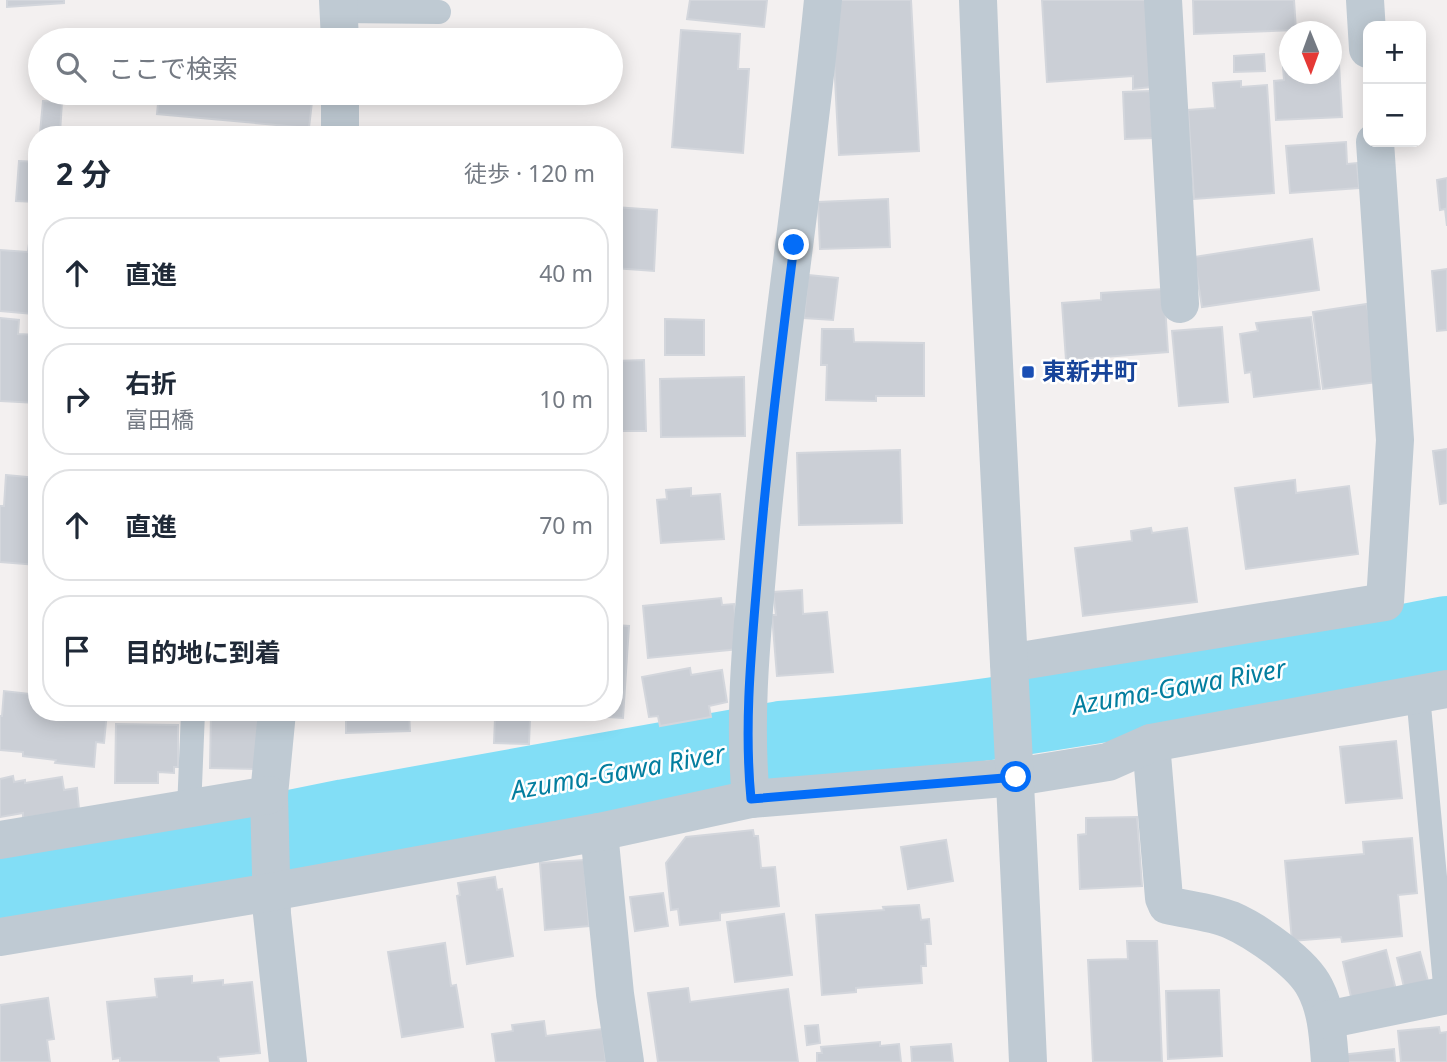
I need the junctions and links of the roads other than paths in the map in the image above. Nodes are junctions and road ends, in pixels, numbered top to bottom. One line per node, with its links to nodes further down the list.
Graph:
1 (823, 0): 18 (street)
2 (978, 0): 12 (street)
3 (1163, 0): 11 (street)
4 (1365, 0): 7 (street)
5 (439, 12): 6 (lane)
6 (340, 17)
7 (1366, 21)
8 (340, 105): 9 (street)
9 (340, 126)
10 (1375, 147): 12 (street)
11 (1180, 304)
12 (1010, 672): 17 (street)
13 (1432, 692): 16 (street); 25 (lane)
14 (193, 721): 20 (lane)
15 (276, 721): 19 (street)
16 (1151, 743): 17 (street); 26 (street)
17 (1015, 760): 18 (street); 29 (street)
18 (750, 791): 21 (street)
19 (269, 805): 20 (street); 23 (street)
20 (189, 810): 22 (street)
21 (599, 832): 23 (street); 28 (street)
22 (0, 840)
23 (272, 879): 24 (street); 27 (street)
24 (0, 937)
25 (1447, 995): 26 (street)
26 (1326, 1020): 30 (street)
27 (288, 1062)
28 (625, 1062)
29 (1028, 1062)
30 (1330, 1062)

